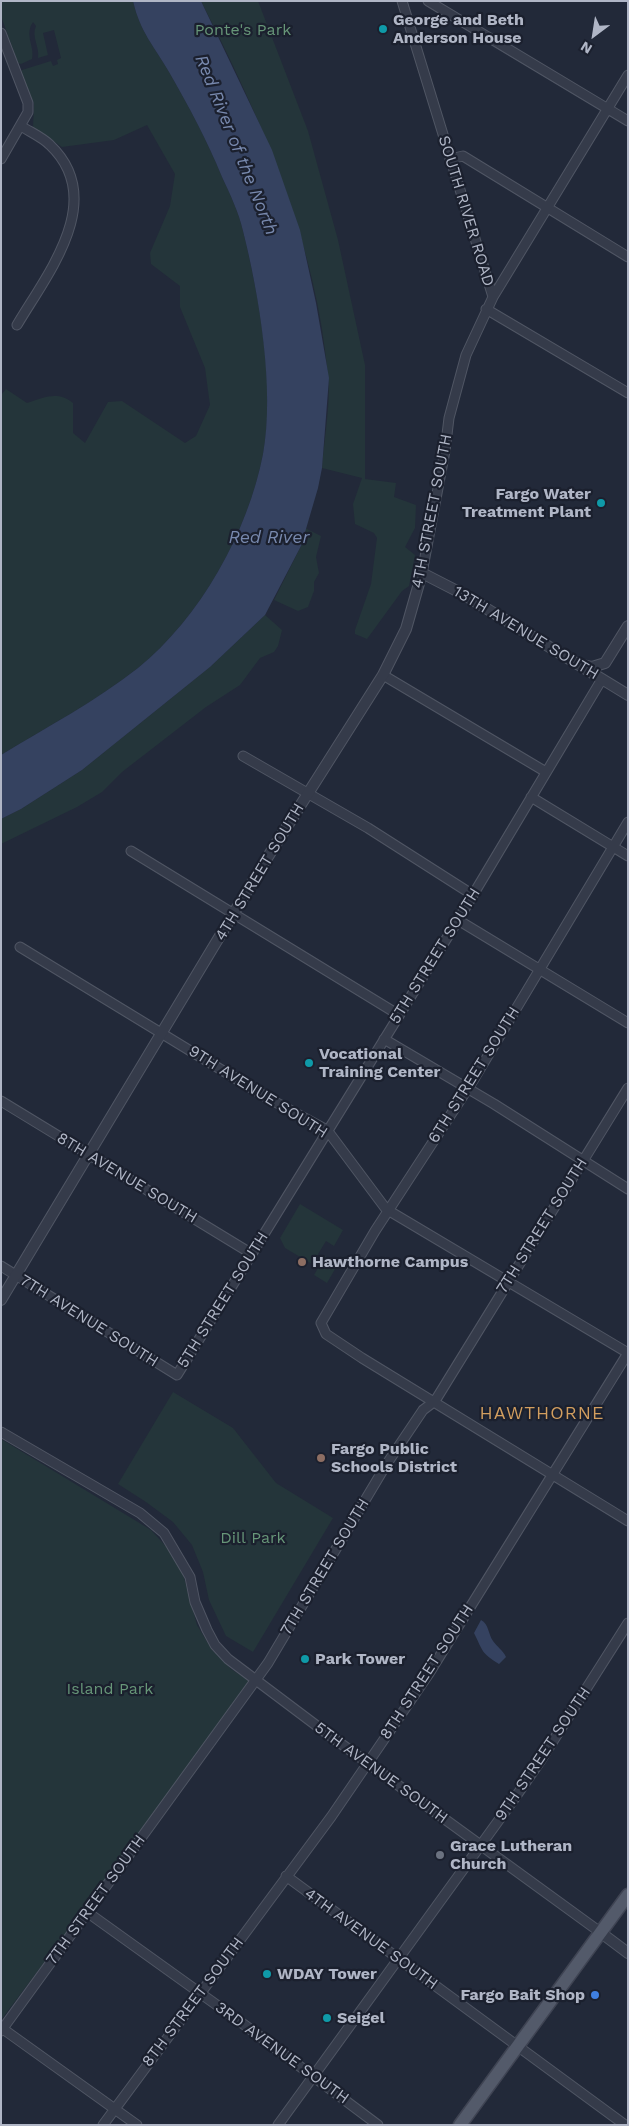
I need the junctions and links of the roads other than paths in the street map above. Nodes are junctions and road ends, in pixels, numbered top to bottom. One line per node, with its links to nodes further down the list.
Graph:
1 (402, 1): 10 (street, SOUTH RIVER ROAD)
2 (428, 1): 6 (street)
3 (1, 33): 4 (street)
4 (5, 56): 8 (street)
5 (628, 76): 6 (street)
6 (608, 109): 7 (street); 11 (street)
7 (628, 121)
8 (21, 126): 9 (street); 15 (street)
9 (1, 159)
10 (450, 159): 11 (street); 13 (street, SOUTH RIVER ROAD)
11 (548, 207): 12 (street); 13 (street)
12 (628, 257)
13 (493, 296): 14 (street, SOUTH RIVER ROAD)
14 (486, 309): 16 (street); 17 (street, SOUTH RIVER ROAD)
15 (17, 325)
16 (628, 393)
17 (449, 418): 18 (street, 4TH STREET SOUTH)
18 (422, 573): 21 (street, 13TH AVENUE SOUTH); 22 (street, 4TH STREET SOUTH)
19 (628, 626): 21 (street)
20 (628, 636): 23 (street, 5TH STREET SOUTH)
21 (578, 664): 23 (street, 13TH AVENUE SOUTH)
22 (383, 675): 26 (street); 27 (street, 4TH STREET SOUTH)
23 (602, 679): 24 (street, 13TH AVENUE SOUTH); 26 (street, 5TH STREET SOUTH)
24 (628, 695)
25 (243, 756): 27 (street)
26 (546, 772): 28 (street, 5TH STREET SOUTH)
27 (308, 793): 33 (street); 34 (street, 4TH STREET SOUTH)
28 (531, 797): 30 (street); 33 (street, 5TH STREET SOUTH)
29 (628, 822): 30 (street, 6TH STREET SOUTH)
30 (612, 847): 32 (street); 37 (street, 6TH STREET SOUTH)
31 (132, 851): 34 (street)
32 (628, 856)
33 (473, 895): 35 (street, 5TH STREET SOUTH)
34 (234, 913): 38 (street); 40 (street, 4TH STREET SOUTH)
35 (458, 920): 37 (street); 38 (street, 5TH STREET SOUTH)
36 (20, 947): 40 (street, 9TH AVENUE SOUTH)
37 (539, 969): 39 (street); 42 (street, 6TH STREET SOUTH)
38 (399, 1015): 41 (street, 5TH STREET SOUTH)
39 (628, 1023)
40 (163, 1033): 45 (street, 9TH AVENUE SOUTH); 46 (street, 4TH STREET SOUTH)
41 (384, 1039): 42 (street); 45 (street, 5TH STREET SOUTH)
42 (468, 1088): 47 (street); 49 (street, 6TH STREET SOUTH)
43 (628, 1088): 47 (street, 7TH STREET SOUTH)
44 (1, 1101): 46 (street, 8TH AVENUE SOUTH)
45 (327, 1130): 49 (street, 9TH AVENUE SOUTH); 50 (street, 5TH STREET SOUTH)
46 (90, 1155): 50 (street, 8TH AVENUE SOUTH); 52 (street, 4TH STREET SOUTH)
47 (583, 1160): 48 (street); 53 (street, 7TH STREET SOUTH)
48 (628, 1189)
49 (388, 1211): 53 (street, 9TH AVENUE SOUTH); 57 (street, 6TH STREET SOUTH)
50 (252, 1254): 56 (street, 5TH STREET SOUTH)
51 (1, 1266): 52 (street, 7TH AVENUE SOUTH)
52 (16, 1275): 54 (street, 4TH STREET SOUTH); 56 (street, 7TH AVENUE SOUTH)
53 (508, 1281): 55 (street, 9TH AVENUE SOUTH); 57 (street, 7TH STREET SOUTH)
54 (1, 1300)
55 (628, 1353): 59 (street, 8TH STREET SOUTH)
56 (177, 1375)
57 (435, 1401): 59 (street); 62 (street, 7TH STREET SOUTH)
58 (1, 1432): 62 (street, 5TH AVENUE SOUTH)
59 (552, 1474): 60 (street); 63 (street, 8TH STREET SOUTH)
60 (628, 1521)
61 (628, 1622): 64 (street, 9TH STREET SOUTH)
62 (256, 1680): 63 (street, 5TH AVENUE SOUTH); 67 (street, 7TH STREET SOUTH)
63 (367, 1763): 64 (street, 5TH AVENUE SOUTH); 65 (street, 8TH STREET SOUTH)
64 (480, 1846): 68 (street, 5TH AVENUE SOUTH); 70 (street, 9TH STREET SOUTH)
65 (286, 1876): 70 (street, 4TH AVENUE SOUTH); 71 (street, 8TH STREET SOUTH)
66 (628, 1895): 68 (main road)
67 (87, 1912): 71 (street, 3RD AVENUE SOUTH); 72 (street, 7TH STREET SOUTH)
68 (600, 1932): 69 (street, 5TH AVENUE SOUTH); 73 (main road)
69 (628, 1953)
70 (399, 1959): 73 (street, 4TH AVENUE SOUTH); 74 (street, 9TH STREET SOUTH)
71 (200, 1993): 74 (street, 3RD AVENUE SOUTH); 75 (street, 8TH STREET SOUTH)
72 (2, 2030): 75 (street)
73 (518, 2046): 80 (main road); 81 (street, 4TH AVENUE SOUTH)
74 (313, 2076): 78 (street, 9TH STREET SOUTH); 79 (street, 3RD AVENUE SOUTH)
75 (115, 2108): 76 (street, 8TH STREET SOUTH); 77 (street)
76 (103, 2125)
77 (137, 2125)
78 (278, 2125)
79 (378, 2125)
80 (460, 2125)
81 (625, 2125)

